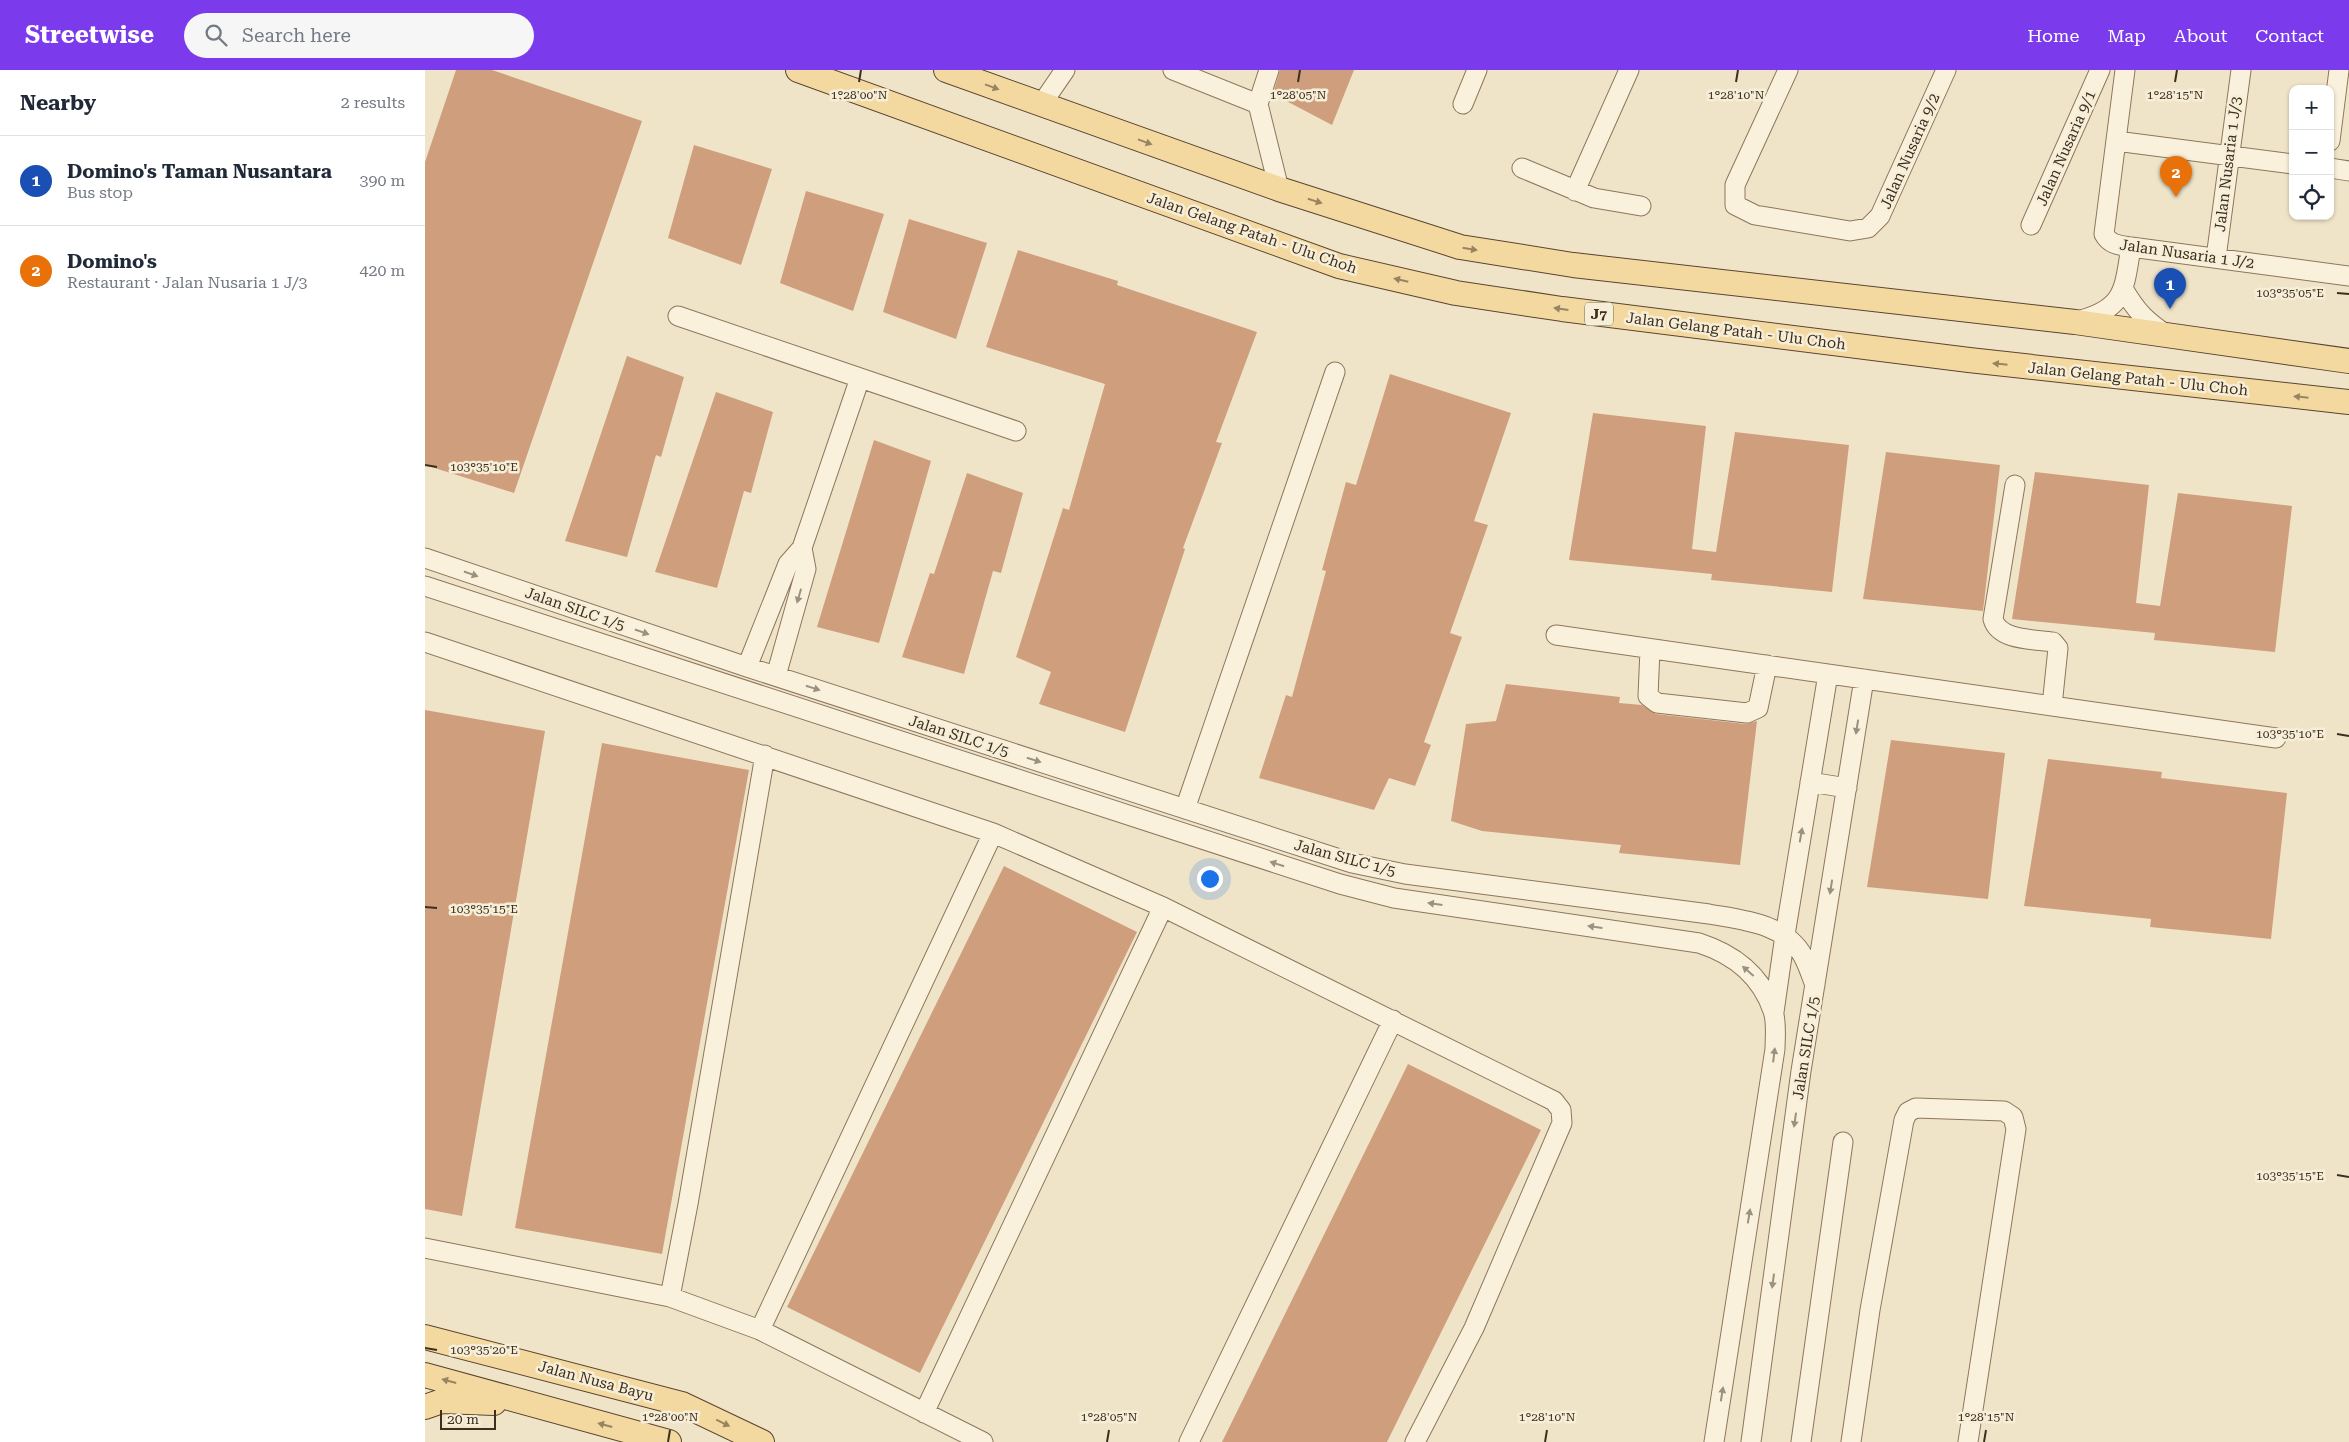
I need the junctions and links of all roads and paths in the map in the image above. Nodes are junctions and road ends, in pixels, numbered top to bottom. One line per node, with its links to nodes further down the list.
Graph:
1 (798, 70): 38 (main road, Jalan Gelang Patah - Ulu Choh / J7, one-way to 1)
2 (946, 70): 16 (main road, one-way to 16)
3 (1065, 70): 16 (street)
4 (1173, 70): 14 (street)
5 (1269, 70): 14 (street)
6 (1477, 70): 15 (street)
7 (1629, 70): 25 (street)
8 (1788, 70): 9 (street, Jalan Nusaria 9/2)
9 (1946, 70)
10 (2100, 70): 27 (street, Jalan Nusaria 9/1)
11 (2125, 70): 18 (street, Jalan Nusaria 1 J/2)
12 (2241, 70): 19 (street, Jalan Nusaria 1 J/3)
13 (2339, 70): 17 (street)
14 (1258, 104): 24 (street)
15 (1463, 104)
16 (1041, 105): 24 (main road, one-way to 24)
17 (2331, 130)
18 (2116, 141): 19 (street); 28 (street, Jalan Nusaria 1 J/2)
19 (2229, 156): 20 (street); 29 (street, Jalan Nusaria 1 J/3)
20 (2289, 164)
21 (1521, 168): 25 (street)
22 (2334, 169): 23 (street)
23 (2349, 171)
24 (1279, 189): 33 (main road, one-way to 33)
25 (1575, 191): 26 (street)
26 (1641, 206)
27 (2031, 225)
28 (2131, 247): 29 (street, Jalan Nusaria 1 J/2); 31 (street)
29 (2216, 258): 30 (street, Jalan Nusaria 1 J/2)
30 (2349, 276)
31 (2124, 290): 33 (street); 34 (street)
32 (678, 316): 37 (street)
33 (2075, 322): 34 (main road)
34 (2169, 336): 35 (main road)
35 (2349, 361)
36 (1335, 372): 57 (street)
37 (859, 378): 39 (street); 41 (street)
38 (2349, 402)
39 (1016, 431)
40 (2015, 485): 52 (street)
41 (802, 548): 48 (street); 50 (street, one-way to 50)
42 (425, 558): 48 (street, Jalan SILC 1/5, one-way to 48)
43 (425, 586): 62 (street, Jalan SILC 1/5, one-way to 43)
44 (1556, 635): 46 (street)
45 (425, 642): 54 (street)
46 (1650, 649): 47 (street); 47 (street)
47 (1767, 665): 49 (street)
48 (747, 667): 50 (street, Jalan SILC 1/5)
49 (1829, 674): 51 (street); 55 (street)
50 (776, 676): 57 (street, Jalan SILC 1/5, one-way to 57)
51 (1864, 679): 52 (street); 56 (street, one-way to 56)
52 (2052, 706): 53 (street)
53 (2277, 738)
54 (765, 755): 58 (street); 66 (street)
55 (1811, 782): 56 (street); 60 (street, one-way to 55)
56 (1847, 788): 61 (street, one-way to 61)
57 (1185, 809): 60 (street, Jalan SILC 1/5)
58 (993, 833): 59 (street); 67 (street)
59 (1163, 907): 63 (street); 72 (street)
60 (1785, 935): 61 (street, Jalan SILC 1/5); 62 (street)
61 (1815, 985): 79 (street, Jalan SILC 1/5, one-way to 79)
62 (1774, 1012): 78 (street, Jalan SILC 1/5, one-way to 62)
63 (1393, 1020): 76 (street); 77 (street)
64 (1843, 1142): 80 (street)
65 (425, 1248): 66 (street)
66 (670, 1297): 67 (street)
67 (759, 1330): 72 (street)
68 (425, 1337): 74 (main road, Jalan Nusa Bayu, one-way to 74)
69 (425, 1375): 70 (main road, one-way to 69)
70 (530, 1404): 71 (main road); 73 (main road, one-way to 70)
71 (425, 1407)
72 (924, 1413): 75 (street)
73 (669, 1442)
74 (762, 1442)
75 (983, 1442)
76 (1189, 1442)
77 (1415, 1442)
78 (1714, 1442)
79 (1751, 1442)
80 (1801, 1442)
81 (1851, 1442): 82 (street)
82 (1968, 1442)

